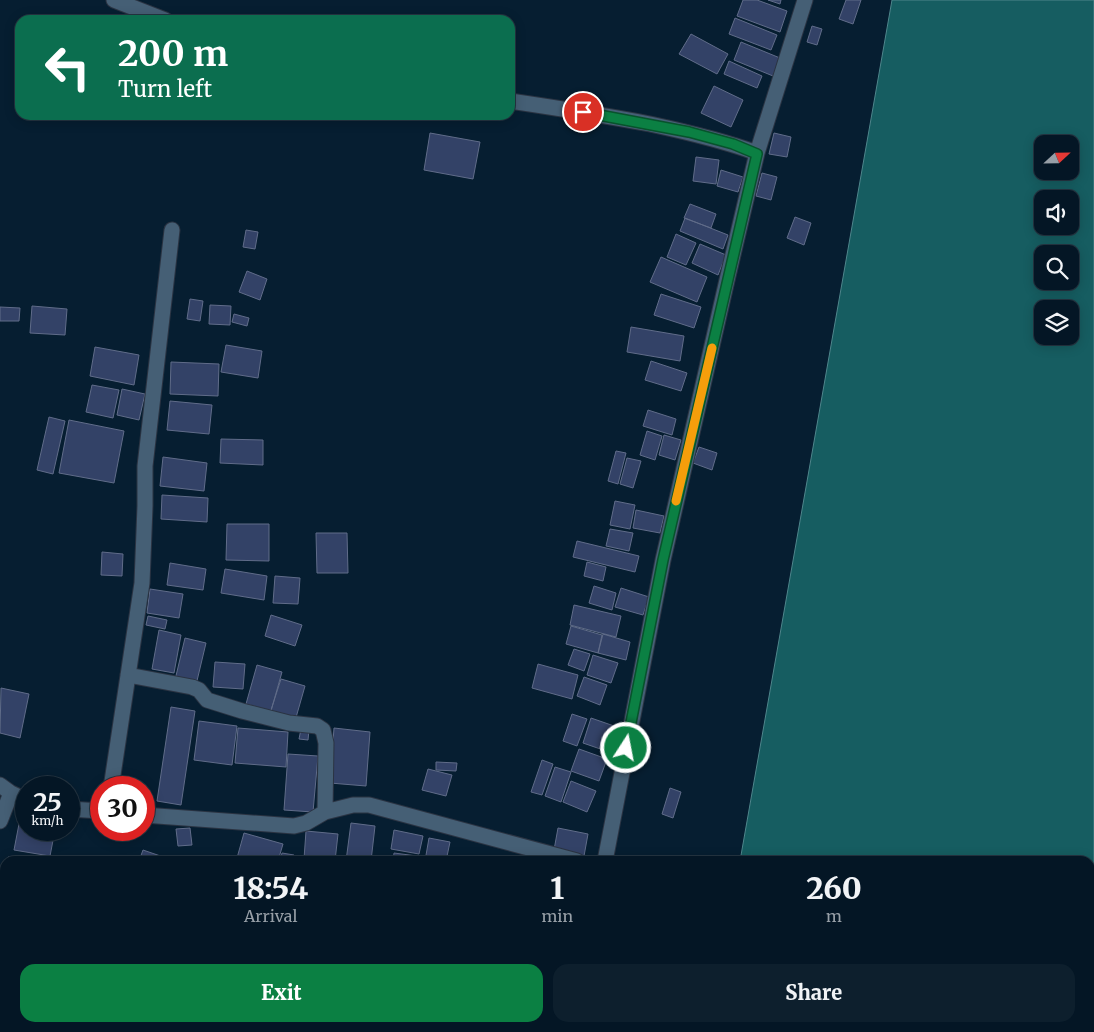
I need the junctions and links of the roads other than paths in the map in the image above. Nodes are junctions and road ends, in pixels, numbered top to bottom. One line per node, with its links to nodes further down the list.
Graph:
1 (114, 0): 3 (street)
2 (805, 0): 5 (street)
3 (152, 15)
4 (515, 103): 5 (street)
5 (757, 154): 14 (street)
6 (172, 230): 7 (street)
7 (128, 675): 8 (street); 10 (street)
8 (113, 776)
9 (6, 789): 12 (street)
10 (325, 812): 11 (street); 13 (street)
11 (155, 816)
12 (0, 821)
13 (559, 856)
14 (606, 856)

